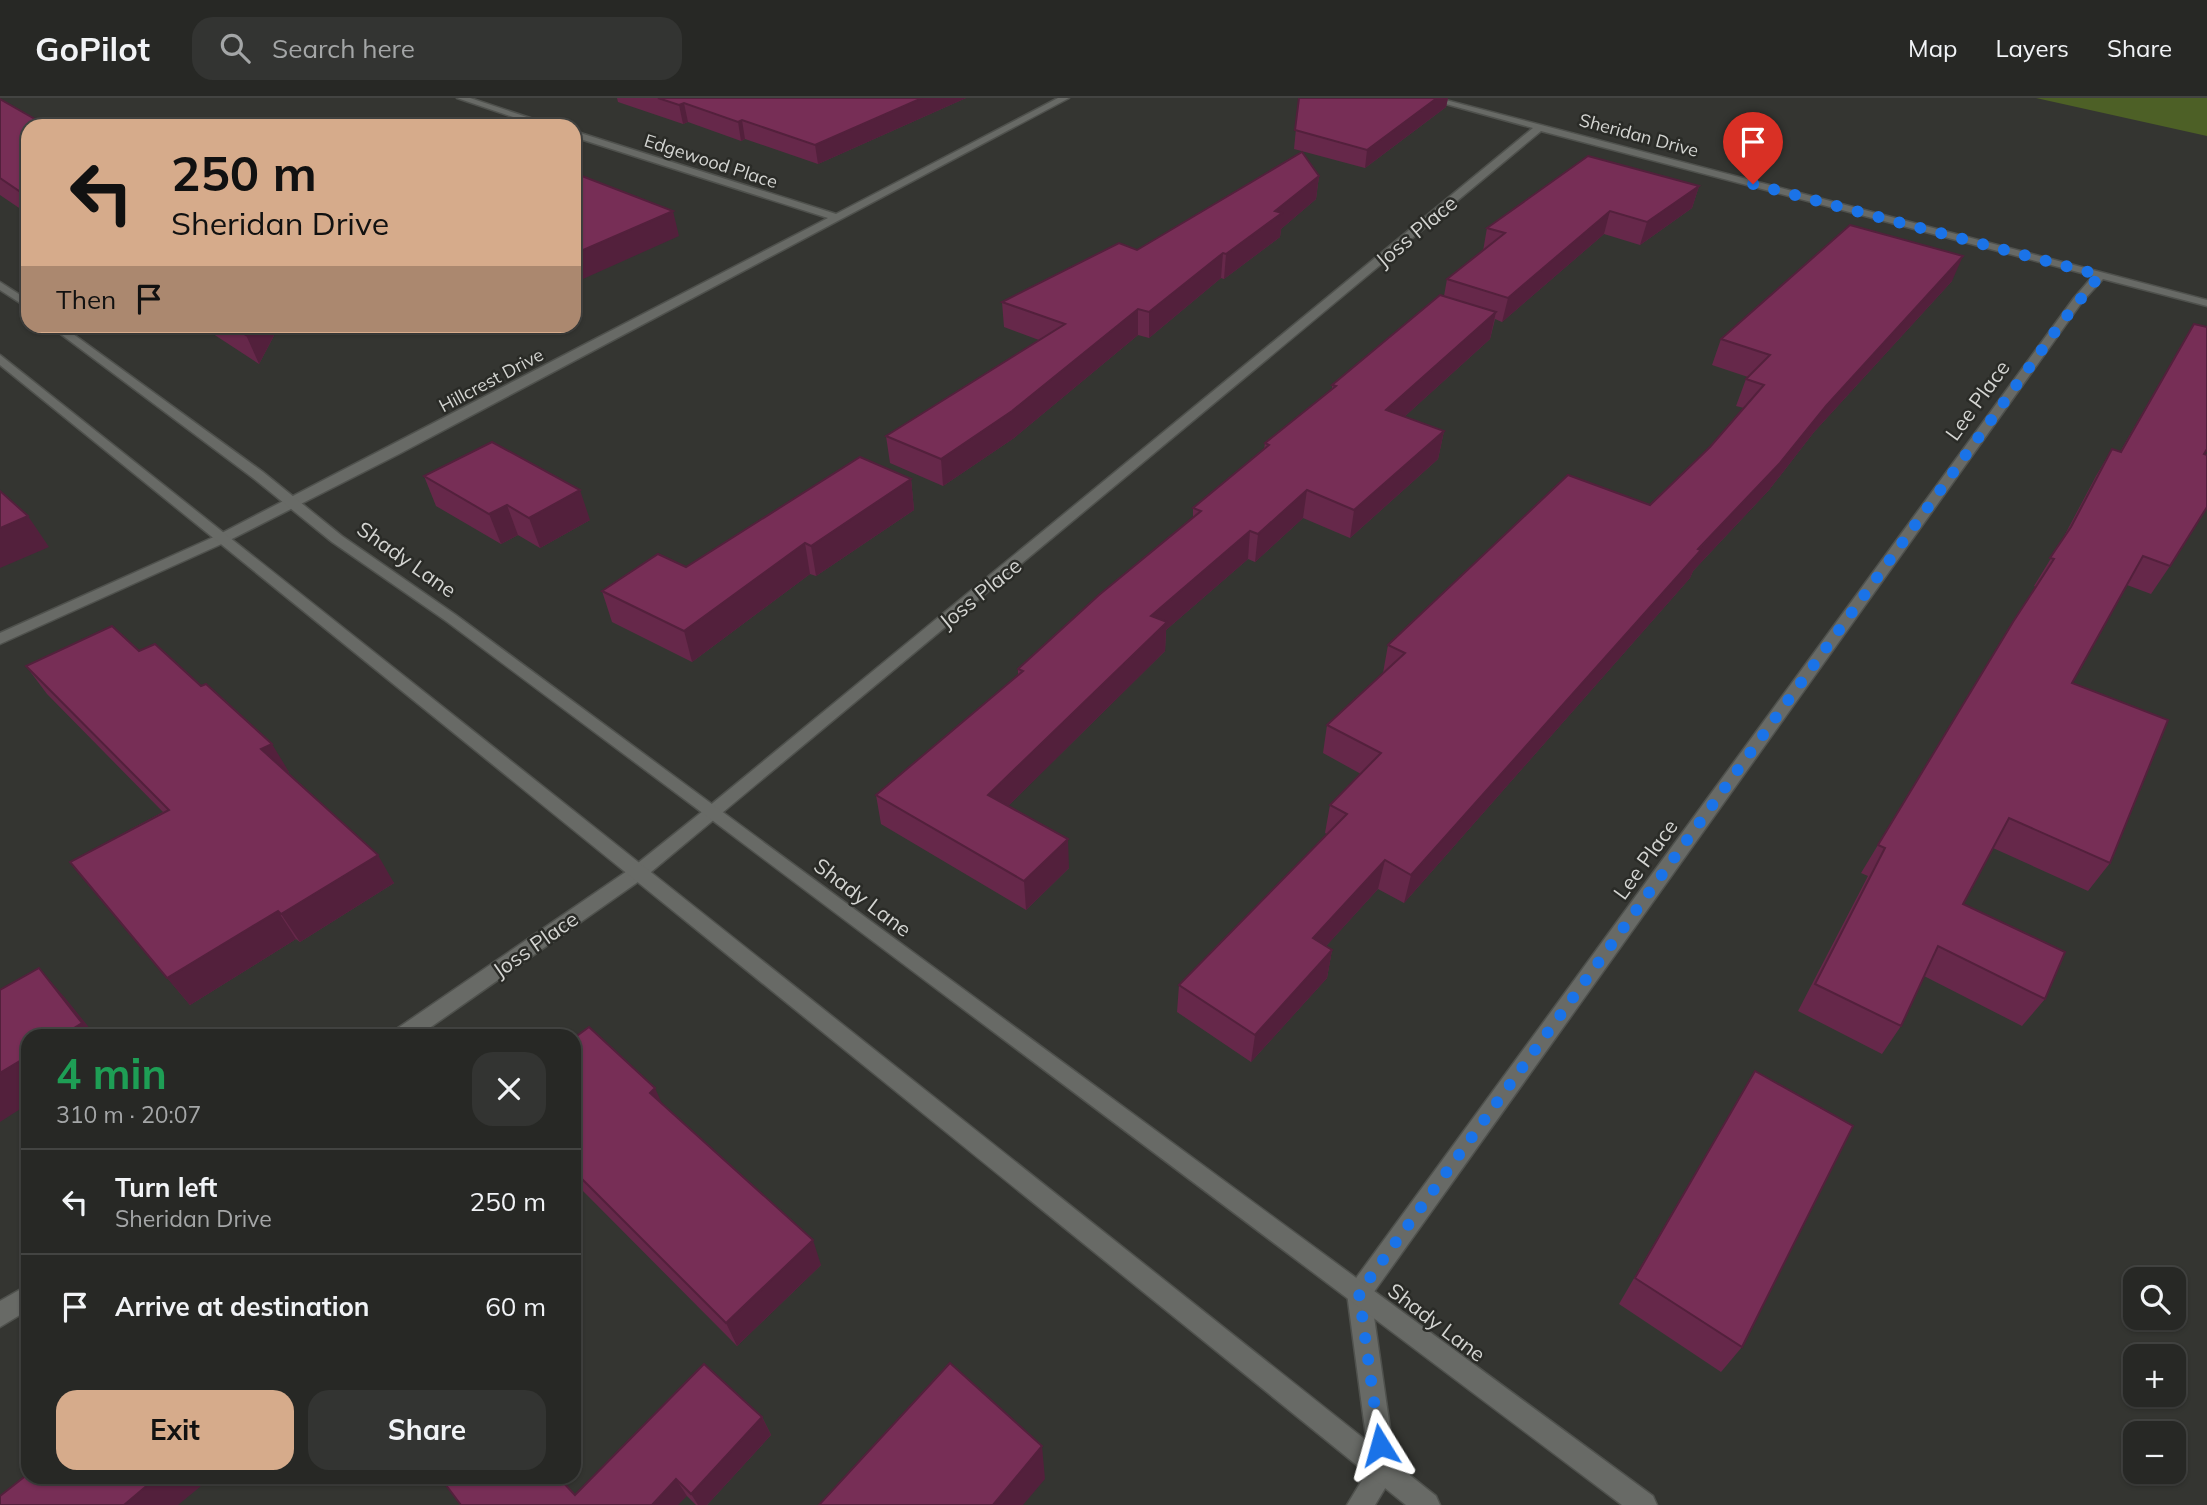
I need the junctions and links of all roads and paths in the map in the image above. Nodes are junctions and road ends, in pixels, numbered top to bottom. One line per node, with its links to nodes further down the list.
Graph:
1 (460, 98): 4 (street)
2 (1065, 98): 7 (street, Hillcrest Drive)
3 (1428, 98): 5 (street, Sheridan Drive)
4 (527, 119)
5 (1540, 127): 8 (street, Sheridan Drive); 17 (street, Joss Place)
6 (581, 136): 7 (street, Edgewood Place)
7 (838, 218): 14 (street, Hillcrest Drive)
8 (2100, 275): 11 (street, Sheridan Drive); 20 (street, Lee Place)
9 (0, 285): 10 (street)
10 (21, 300)
11 (2207, 303)
12 (65, 333): 14 (street, Shady Lane)
13 (0, 359): 15 (street)
14 (290, 502): 15 (street, Hillcrest Drive); 17 (street, Shady Lane)
15 (220, 539): 16 (street, Hillcrest Drive); 18 (street)
16 (0, 639)
17 (714, 812): 18 (street, Joss Place); 20 (street, Shady Lane)
18 (639, 872): 19 (street, Joss Place); 23 (street)
19 (412, 1029)
20 (1359, 1293): 23 (street); 26 (street, Shady Lane)
21 (21, 1301): 22 (street)
22 (0, 1315)
23 (1383, 1470): 24 (street); 25 (street)
24 (1360, 1505)
25 (1427, 1505)
26 (1644, 1505)

